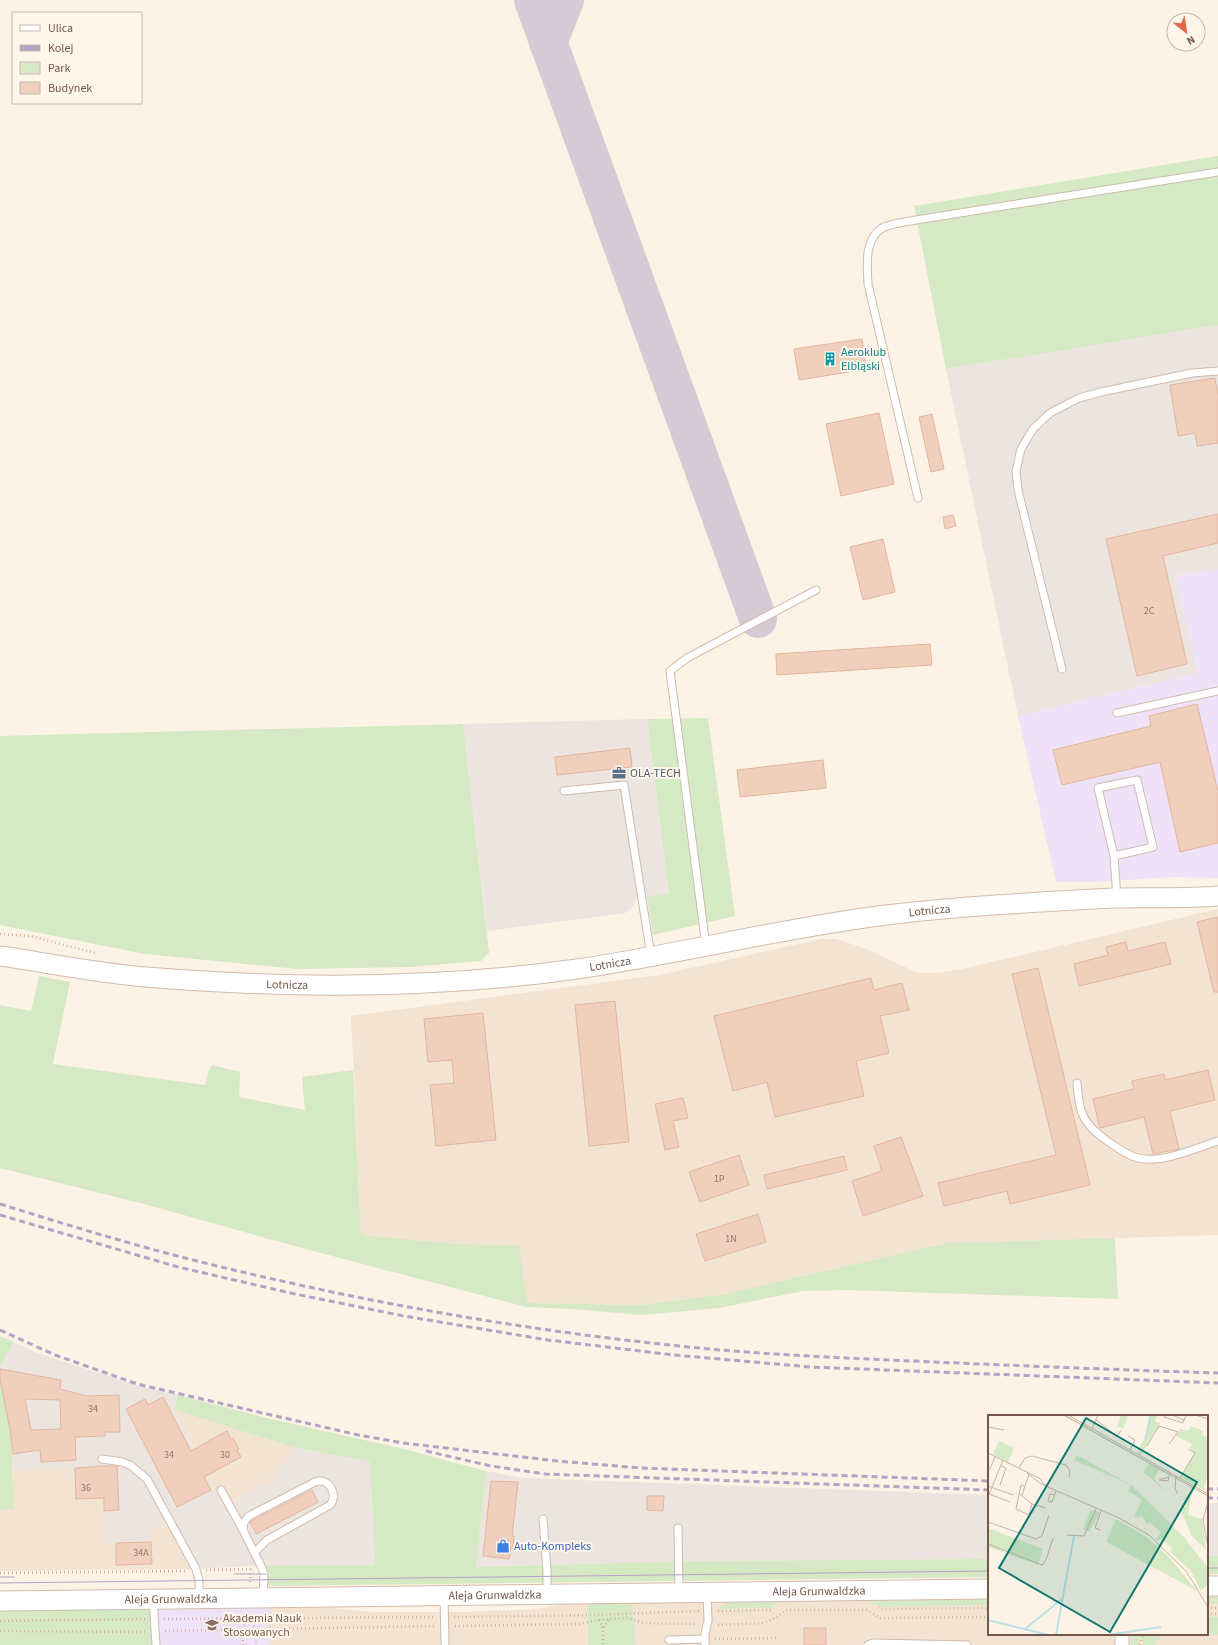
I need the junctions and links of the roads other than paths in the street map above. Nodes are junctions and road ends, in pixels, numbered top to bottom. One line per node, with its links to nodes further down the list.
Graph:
1 (1218, 172): 3 (lane)
2 (1218, 371): 5 (lane)
3 (918, 498)
4 (816, 590): 12 (lane)
5 (1062, 668)
6 (1218, 691): 7 (lane)
7 (1117, 713)
8 (564, 791): 14 (lane)
9 (1114, 856): 9 (lane); 11 (lane)
10 (1218, 896): 11 (street, Lotnicza)
11 (1117, 898): 12 (street, Lotnicza)
12 (706, 946): 14 (street, Lotnicza)
13 (0, 956): 14 (street, Lotnicza)
14 (651, 956)
15 (1077, 1084): 16 (lane)
16 (1218, 1141)
17 (102, 1459): 29 (lane)
18 (221, 1490): 21 (lane)
19 (542, 1519): 25 (lane)
20 (678, 1528): 24 (lane)
21 (244, 1532): 22 (lane); 22 (lane)
22 (255, 1552): 27 (lane)
23 (988, 1589): 31 (street, Aleja Grunwaldzka)
24 (680, 1594): 25 (street, Aleja Grunwaldzka); 31 (street, Aleja Grunwaldzka)
25 (547, 1595): 26 (street, Aleja Grunwaldzka)
26 (444, 1596): 27 (street, Aleja Grunwaldzka); 34 (lane)
27 (263, 1598): 29 (street, Aleja Grunwaldzka)
28 (153, 1599): 29 (street, Aleja Grunwaldzka); 30 (street, Aleja Grunwaldzka); 35 (lane)
29 (199, 1599)
30 (0, 1601)
31 (708, 1602): 33 (lane)
32 (669, 1640): 33 (lane)
33 (707, 1641)
34 (445, 1643)
35 (156, 1645)
36 (868, 1645): 37 (lane)
37 (967, 1645)

